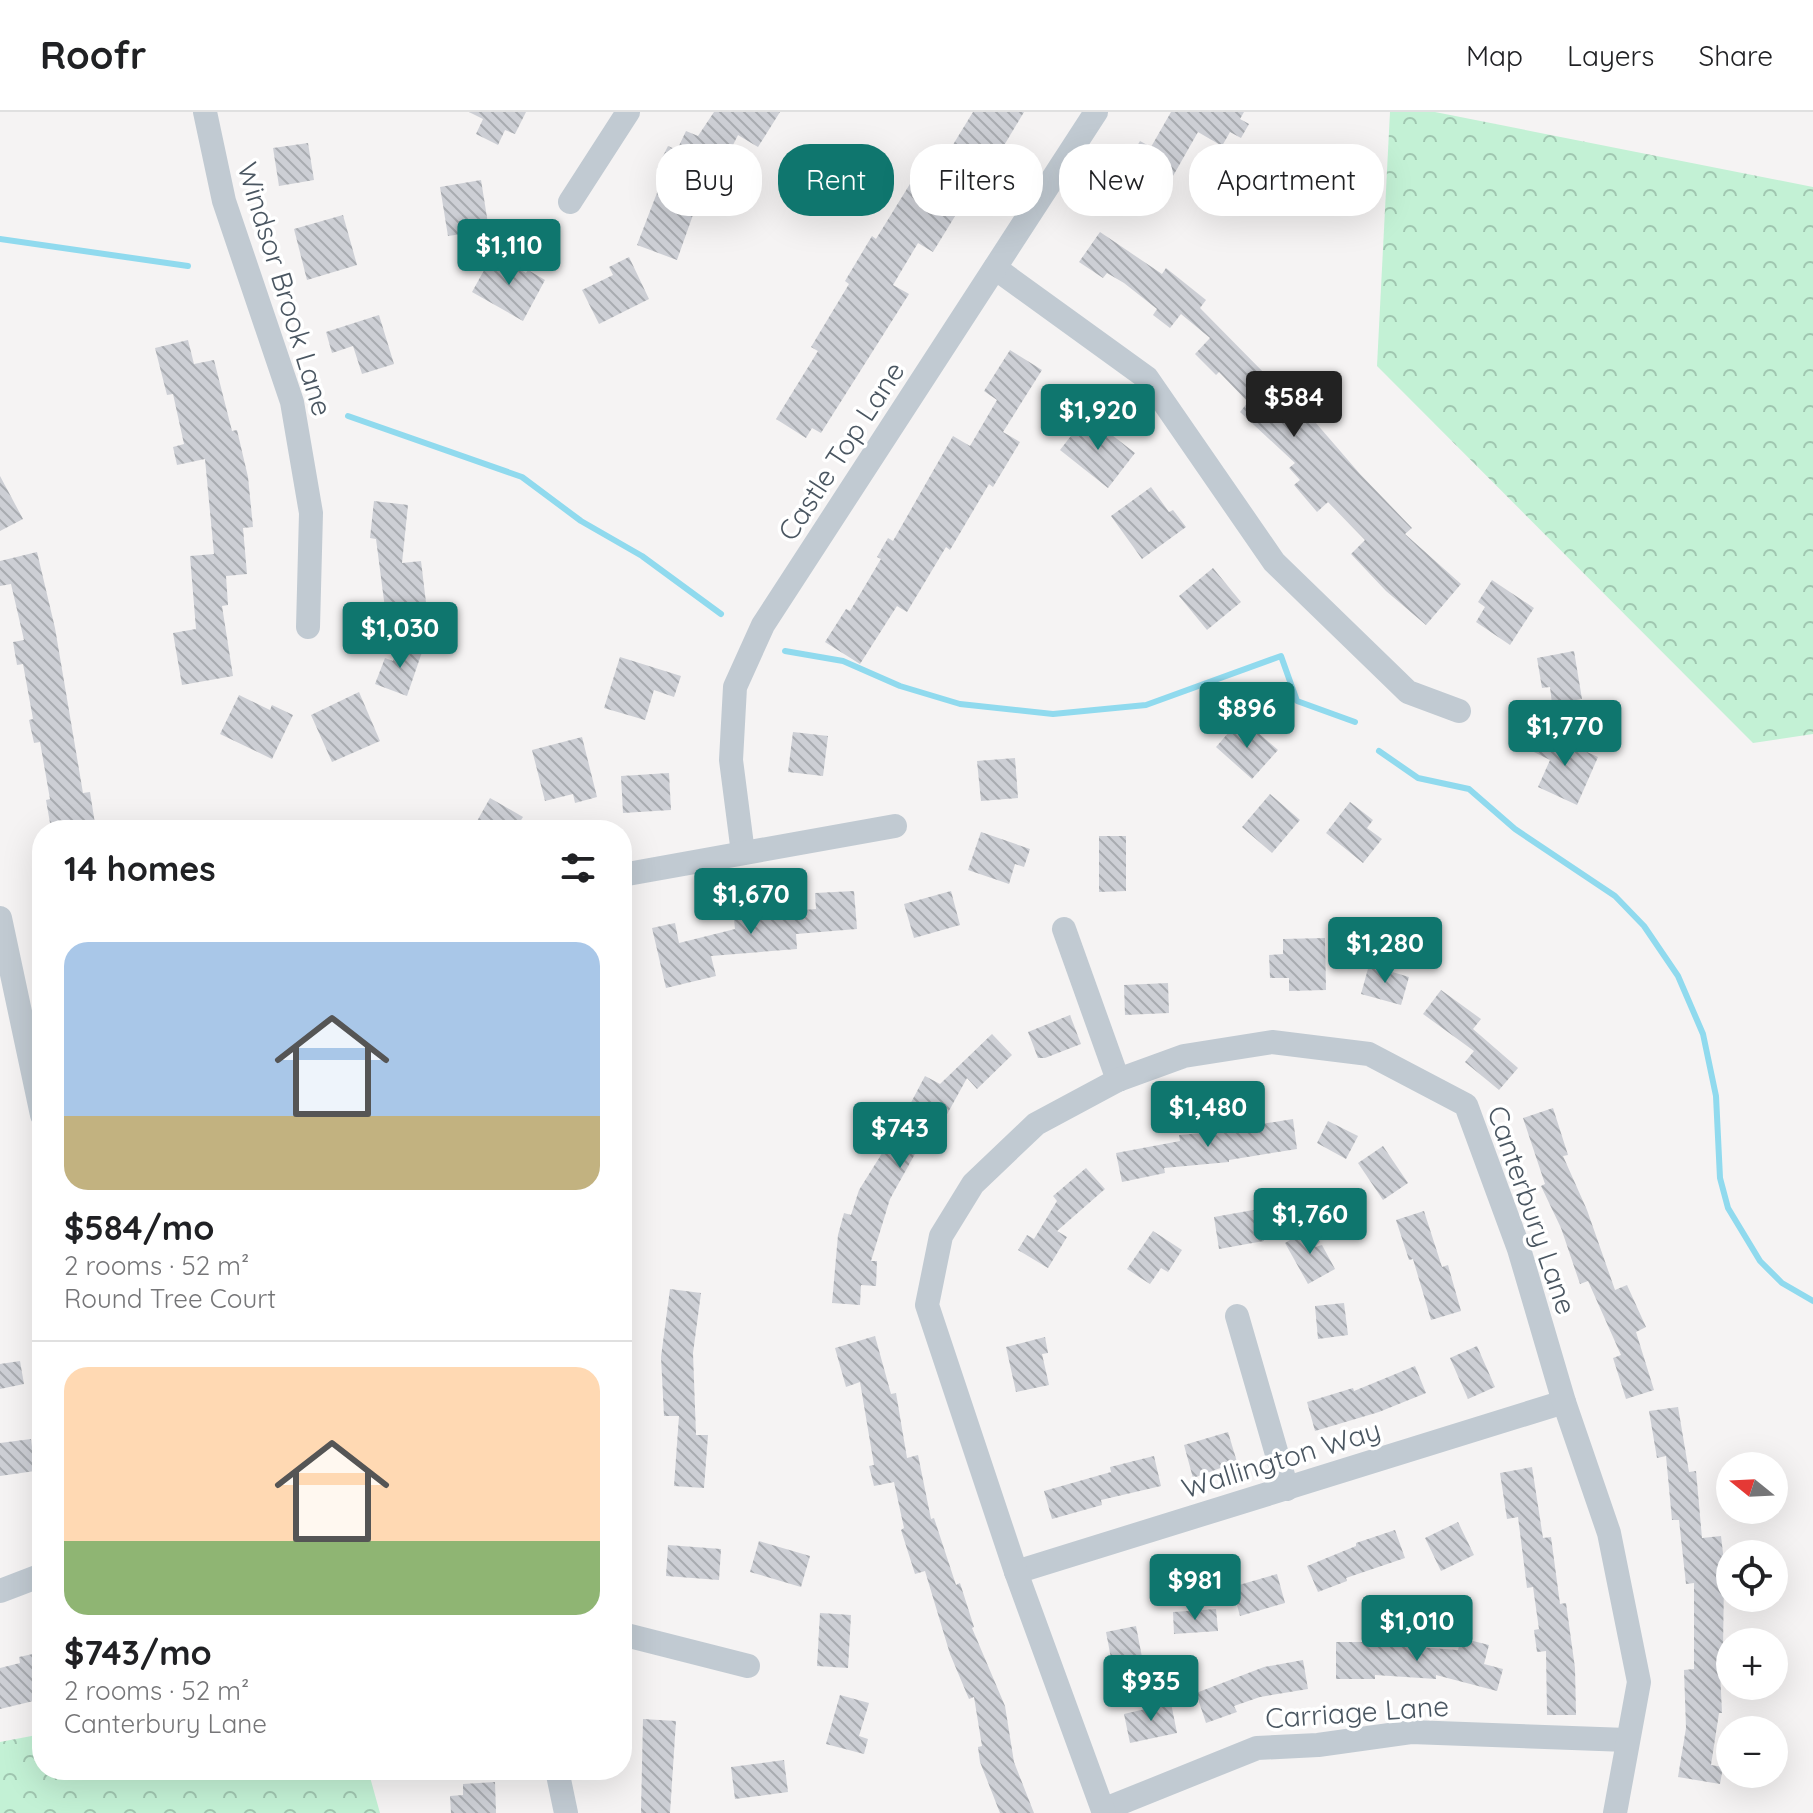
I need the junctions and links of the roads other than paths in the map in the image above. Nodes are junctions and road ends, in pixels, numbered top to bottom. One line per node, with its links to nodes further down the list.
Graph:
1 (205, 112): 6 (street, Windsor Brook Lane)
2 (628, 112): 4 (street)
3 (1096, 112): 5 (street, Castle Top Lane)
4 (570, 202)
5 (995, 268): 7 (street); 9 (street, Castle Top Lane)
6 (308, 627)
7 (1459, 711)
8 (895, 826): 9 (street)
9 (743, 853): 10 (street)
10 (632, 873)
11 (0, 918): 13 (street)
12 (1064, 929): 14 (street)
13 (32, 1068)
14 (1118, 1080): 16 (street, Canterbury Lane); 18 (street, Canterbury Lane)
15 (1237, 1316): 17 (street)
16 (1564, 1402): 17 (street, Wallington Way); 23 (street, Canterbury Lane)
17 (1287, 1489): 18 (street, Wallington Way)
18 (1016, 1572): 25 (street, Canterbury Lane)
19 (32, 1579): 20 (street)
20 (0, 1591)
21 (632, 1637): 22 (street)
22 (748, 1666)
23 (1627, 1740): 25 (street, Carriage Lane); 27 (street, Canterbury Lane)
24 (559, 1780): 26 (street)
25 (1104, 1811)
26 (566, 1813)
27 (1615, 1813)

